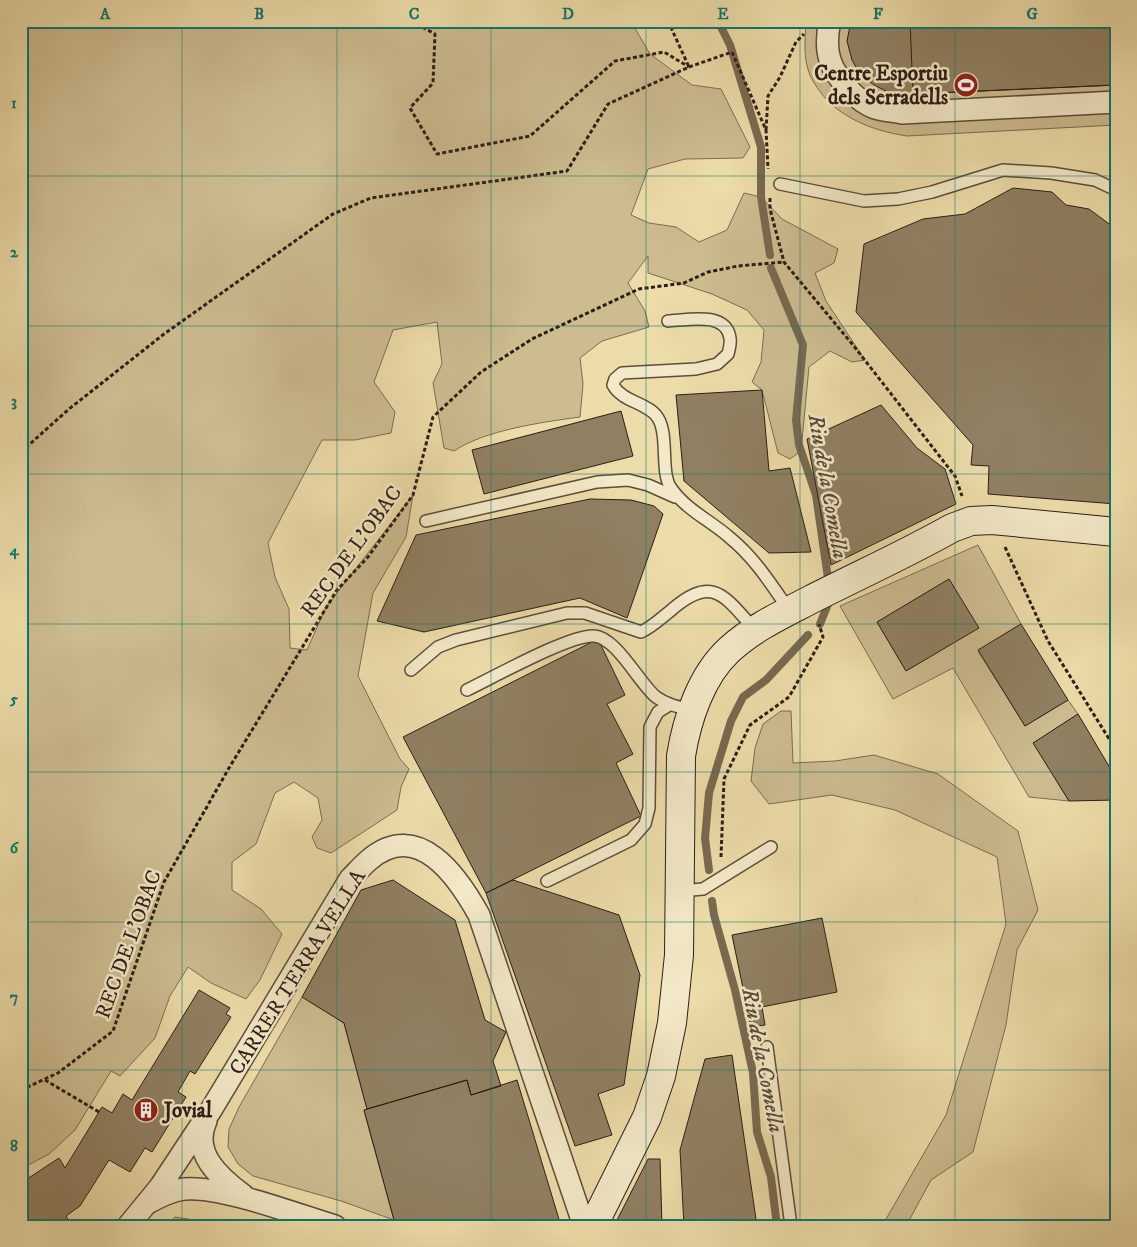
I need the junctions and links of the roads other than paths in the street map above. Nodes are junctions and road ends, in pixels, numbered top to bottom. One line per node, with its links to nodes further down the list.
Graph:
1 (830, 21): 2 (street)
2 (1116, 102)
3 (774, 187): 4 (lane)
4 (1116, 190)
5 (668, 321): 6 (lane)
6 (679, 499): 7 (lane); 9 (lane)
7 (426, 521)
8 (1116, 532): 9 (main road)
9 (815, 597): 10 (main road)
10 (755, 630): 11 (lane); 13 (main road)
11 (411, 670)
12 (467, 690): 13 (lane)
13 (681, 707): 15 (lane); 16 (main road)
14 (771, 847): 16 (lane)
15 (547, 881)
16 (680, 891): 24 (main road)
17 (767, 1047): 25 (lane)
18 (211, 1110): 19 (street, CARRER TERRA VELLA); 20 (street); 23 (street, CARRER TERRA VELLA)
19 (147, 1203): 20 (street); 21 (street, CARRER TERRA VELLA)
20 (269, 1206): 22 (street)
21 (128, 1226)
22 (335, 1226)
23 (584, 1226)
24 (593, 1226)
25 (791, 1226)

